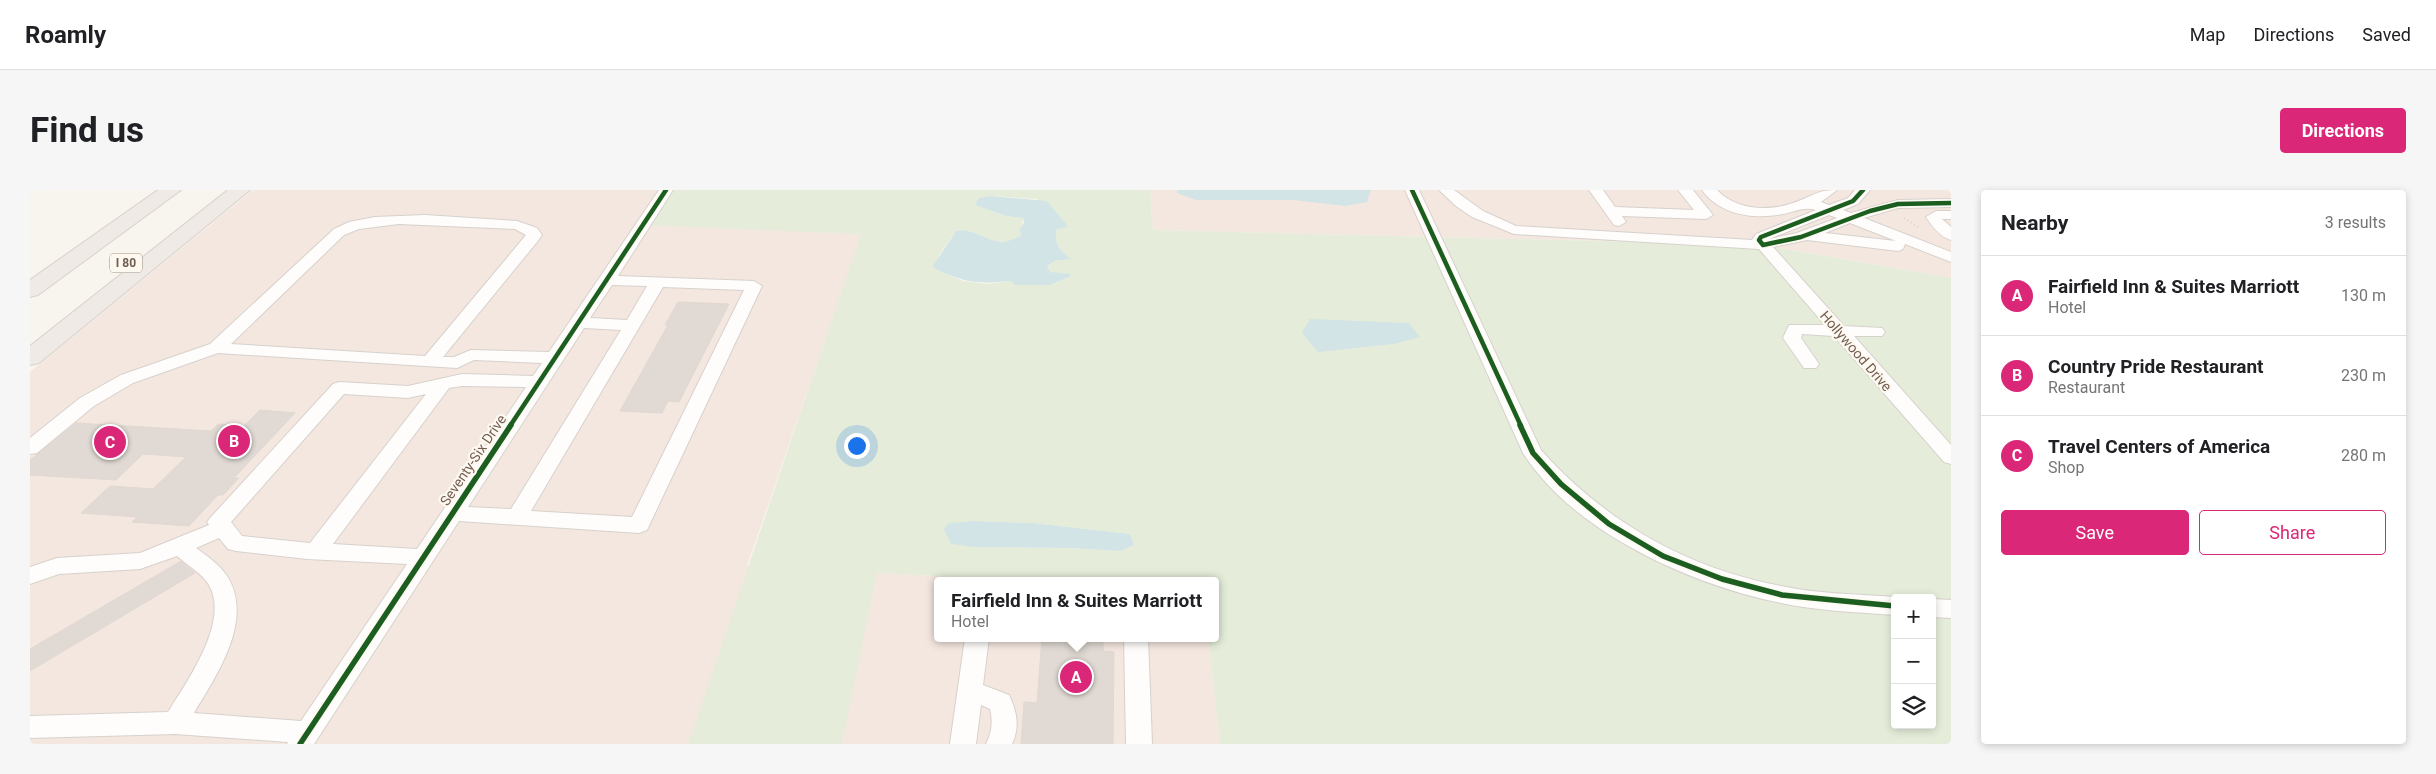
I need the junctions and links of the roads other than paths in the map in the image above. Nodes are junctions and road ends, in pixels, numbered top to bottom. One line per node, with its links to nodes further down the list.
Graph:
1 (171, 190): 31 (highway, I 80)
2 (223, 190): 36 (highway, I 80)
3 (240, 190): 38 (highway)
4 (666, 190): 29 (street, Seventy-Six Drive)
5 (1412, 190): 52 (street)
6 (1446, 190): 23 (street)
7 (1596, 190): 16 (street)
8 (1685, 190): 18 (street)
9 (1709, 190): 17 (street)
10 (1830, 190): 13 (street)
11 (1863, 190): 15 (street)
12 (1901, 190): 14 (street)
13 (1808, 202): 15 (street); 17 (street)
14 (1951, 203): 20 (street)
15 (1832, 210): 20 (street); 25 (street)
16 (1612, 212): 18 (street); 23 (street)
17 (1752, 212): 18 (street)
18 (1709, 215)
19 (1951, 215): 21 (street)
20 (1852, 219): 22 (street); 26 (street)
21 (1951, 235)
22 (1801, 237): 25 (street); 26 (street)
23 (1630, 238): 24 (street)
24 (1704, 242): 25 (street); 28 (street)
25 (1763, 245): 28 (street, Hollywood Drive)
26 (1934, 251): 27 (street)
27 (1951, 257)
28 (1789, 274): 34 (street, Hollywood Drive)
29 (607, 280): 30 (street); 32 (street, Seventy-Six Drive)
30 (658, 282): 33 (street); 46 (street)
31 (30, 290)
32 (578, 323): 33 (street); 41 (street, Seventy-Six Drive)
33 (633, 326): 46 (street)
34 (1838, 330): 35 (street); 40 (street); 44 (street, Hollywood Drive)
35 (1876, 332)
36 (30, 336)
37 (216, 348): 39 (street); 39 (street); 43 (street)
38 (30, 358)
39 (430, 361): 41 (street)
40 (1810, 364)
41 (547, 371): 42 (street); 45 (street, Seventy-Six Drive)
42 (443, 384): 47 (street); 49 (street)
43 (30, 448)
44 (1951, 457)
45 (452, 512): 46 (street); 50 (street, Seventy-Six Drive)
46 (517, 517)
47 (223, 527): 48 (street); 49 (street)
48 (179, 546): 51 (street); 58 (street)
49 (316, 551): 50 (street)
50 (424, 557): 60 (street, Seventy-Six Drive)
51 (30, 576)
52 (1891, 606)
53 (1936, 608): 54 (street)
54 (1951, 609)
55 (976, 642): 57 (street)
56 (1136, 642): 63 (street)
57 (970, 690): 61 (street); 62 (street)
58 (175, 723): 59 (street); 60 (street)
59 (30, 727)
60 (304, 738)
61 (963, 744)
62 (999, 744)
63 (1139, 744)

